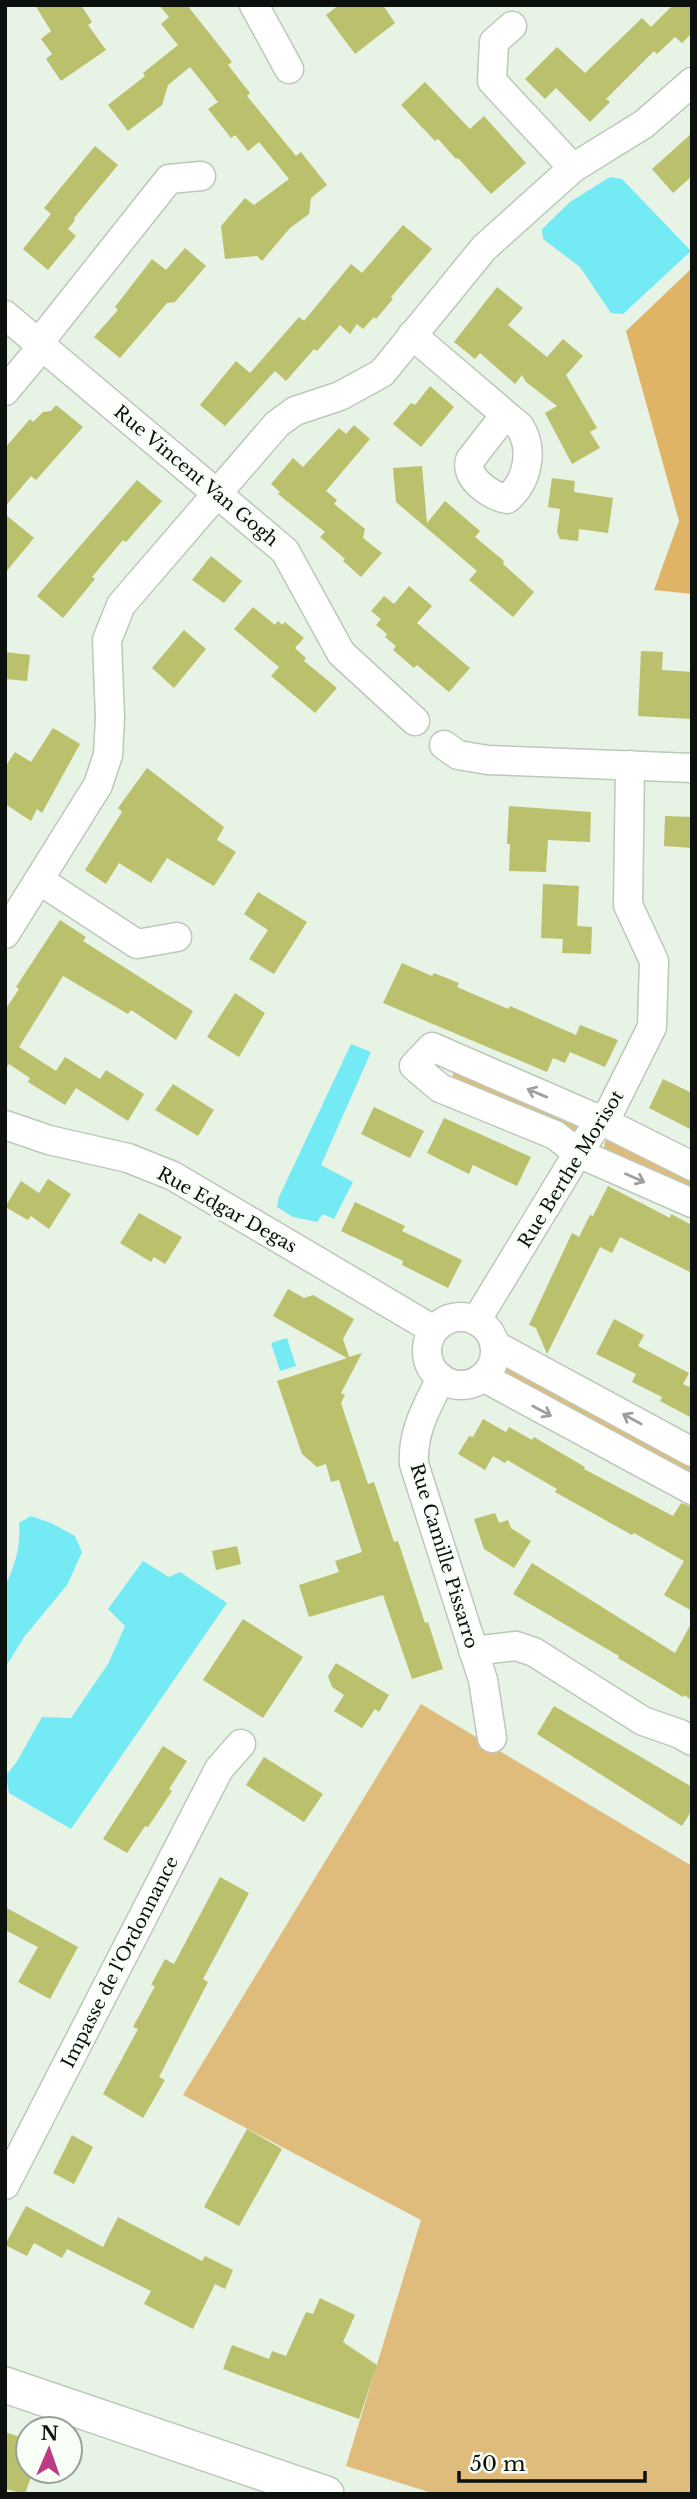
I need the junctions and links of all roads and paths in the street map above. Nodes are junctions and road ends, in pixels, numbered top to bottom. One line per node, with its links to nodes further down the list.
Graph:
1 (254, 5): 3 (street)
2 (512, 26): 5 (street)
3 (289, 69)
4 (692, 82): 5 (street)
5 (573, 169): 8 (street)
6 (201, 176): 9 (street)
7 (5, 315): 9 (street, Rue Vincent Van Gogh)
8 (412, 335): 11 (street); 12 (street)
9 (40, 345): 10 (street); 12 (street, Rue Vincent Van Gogh)
10 (5, 391)
11 (505, 415)
12 (217, 493): 13 (street, Rue Vincent Van Gogh); 17 (street)
13 (415, 721)
14 (444, 745): 15 (street)
15 (630, 765): 16 (street); 20 (street, Rue Berthe Morisot)
16 (692, 768)
17 (39, 880): 18 (street); 19 (street)
18 (5, 934)
19 (177, 937)
20 (600, 1119): 22 (street, Rue Berthe Morisot); 22 (street, one-way to 22); 23 (street)
21 (5, 1125): 26 (street, Rue Edgar Degas)
22 (578, 1153): 24 (street, one-way to 24); 25 (street, Rue Berthe Morisot)
23 (692, 1166)
24 (692, 1203)
25 (476, 1321): 26 (street); 27 (street)
26 (435, 1330): 29 (street)
27 (495, 1345): 28 (street); 30 (street, one-way to 27)
28 (483, 1377): 29 (street); 31 (street, one-way to 31)
29 (441, 1378): 32 (street, Rue Camille Pissarro)
30 (692, 1452)
31 (692, 1490)
32 (473, 1651): 33 (street, Rue Camille Pissarro); 34 (street)
33 (492, 1738)
34 (692, 1741)
35 (241, 1744): 36 (street, Impasse de l'Ordonnance)
36 (5, 2185)
37 (5, 2385): 38 (main road)
38 (326, 2494)

